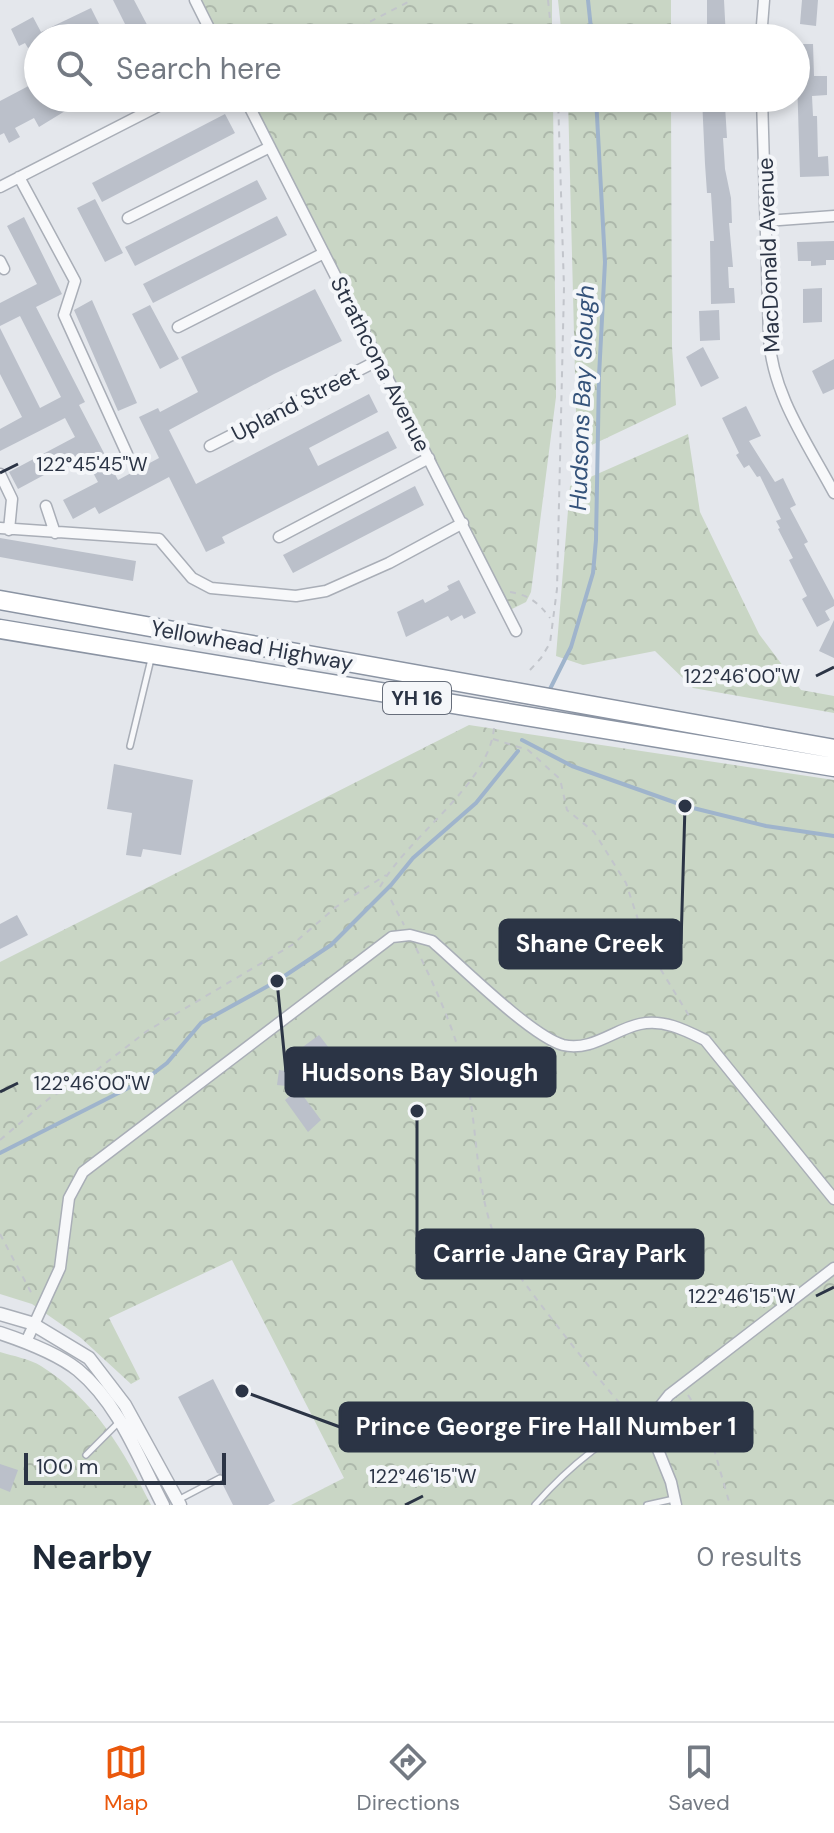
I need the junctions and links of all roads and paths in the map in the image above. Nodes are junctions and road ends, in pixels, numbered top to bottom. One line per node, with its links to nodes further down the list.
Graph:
1 (195, 0): 5 (street)
2 (412, 0): 6 (path)
3 (548, 0): 7 (path)
4 (764, 0): 8 (street)
5 (207, 24)
6 (365, 24)
7 (551, 24)
8 (762, 24)
9 (147, 112): 14 (street)
10 (252, 112): 13 (street, Strathcona Avenue)
11 (558, 112): 34 (path)
12 (762, 112): 18 (street, MacDonald Avenue)
13 (270, 147): 17 (street); 19 (street, Strathcona Avenue)
14 (19, 177): 15 (street); 23 (street)
15 (0, 187)
16 (834, 216): 18 (street)
17 (128, 218)
18 (766, 221): 26 (street, MacDonald Avenue)
19 (324, 253): 20 (street); 21 (street, Strathcona Avenue)
20 (178, 327)
21 (379, 360): 22 (street, Upland Street); 24 (street, Strathcona Avenue)
22 (210, 446)
23 (127, 454)
24 (429, 458): 28 (street, Strathcona Avenue); 31 (street)
25 (0, 474): 29 (street)
26 (834, 493)
27 (46, 506): 30 (street)
28 (463, 523): 30 (street); 32 (street, Strathcona Avenue)
29 (4, 529): 30 (street)
30 (55, 533)
31 (279, 537)
32 (497, 592): 34 (path); 36 (street, Strathcona Avenue)
33 (0, 600): 42 (highway, Yellowhead Highway / YH 16)
34 (551, 618): 38 (path)
35 (0, 629): 37 (highway, Yellowhead Highway / YH 16)
36 (516, 631)
37 (152, 654): 41 (lane); 43 (highway, Yellowhead Highway / YH 16)
38 (530, 670)
39 (494, 723): 40 (path)
40 (493, 739): 44 (path); 48 (path)
41 (130, 746)
42 (834, 749)
43 (834, 767)
44 (386, 875): 45 (path); 49 (path)
45 (380, 887)
46 (391, 900): 47 (path)
47 (410, 935): 48 (street); 53 (street); 61 (path)
48 (705, 1040): 50 (street)
49 (0, 1140)
50 (834, 1199)
51 (0, 1234): 53 (path)
52 (834, 1268): 58 (street)
53 (40, 1309): 55 (street)
54 (0, 1314): 55 (street)
55 (33, 1324): 57 (street); 60 (street)
56 (0, 1333): 57 (street)
57 (26, 1342): 60 (street)
58 (682, 1385): 59 (street); 68 (path)
59 (654, 1414): 61 (lane); 64 (street)
60 (124, 1416): 62 (lane); 65 (street)
61 (636, 1422): 66 (lane)
62 (86, 1455)
63 (220, 1478): 65 (lane)
64 (676, 1502): 67 (lane)
65 (172, 1504)
66 (535, 1505)
67 (647, 1505)
68 (730, 1505)

